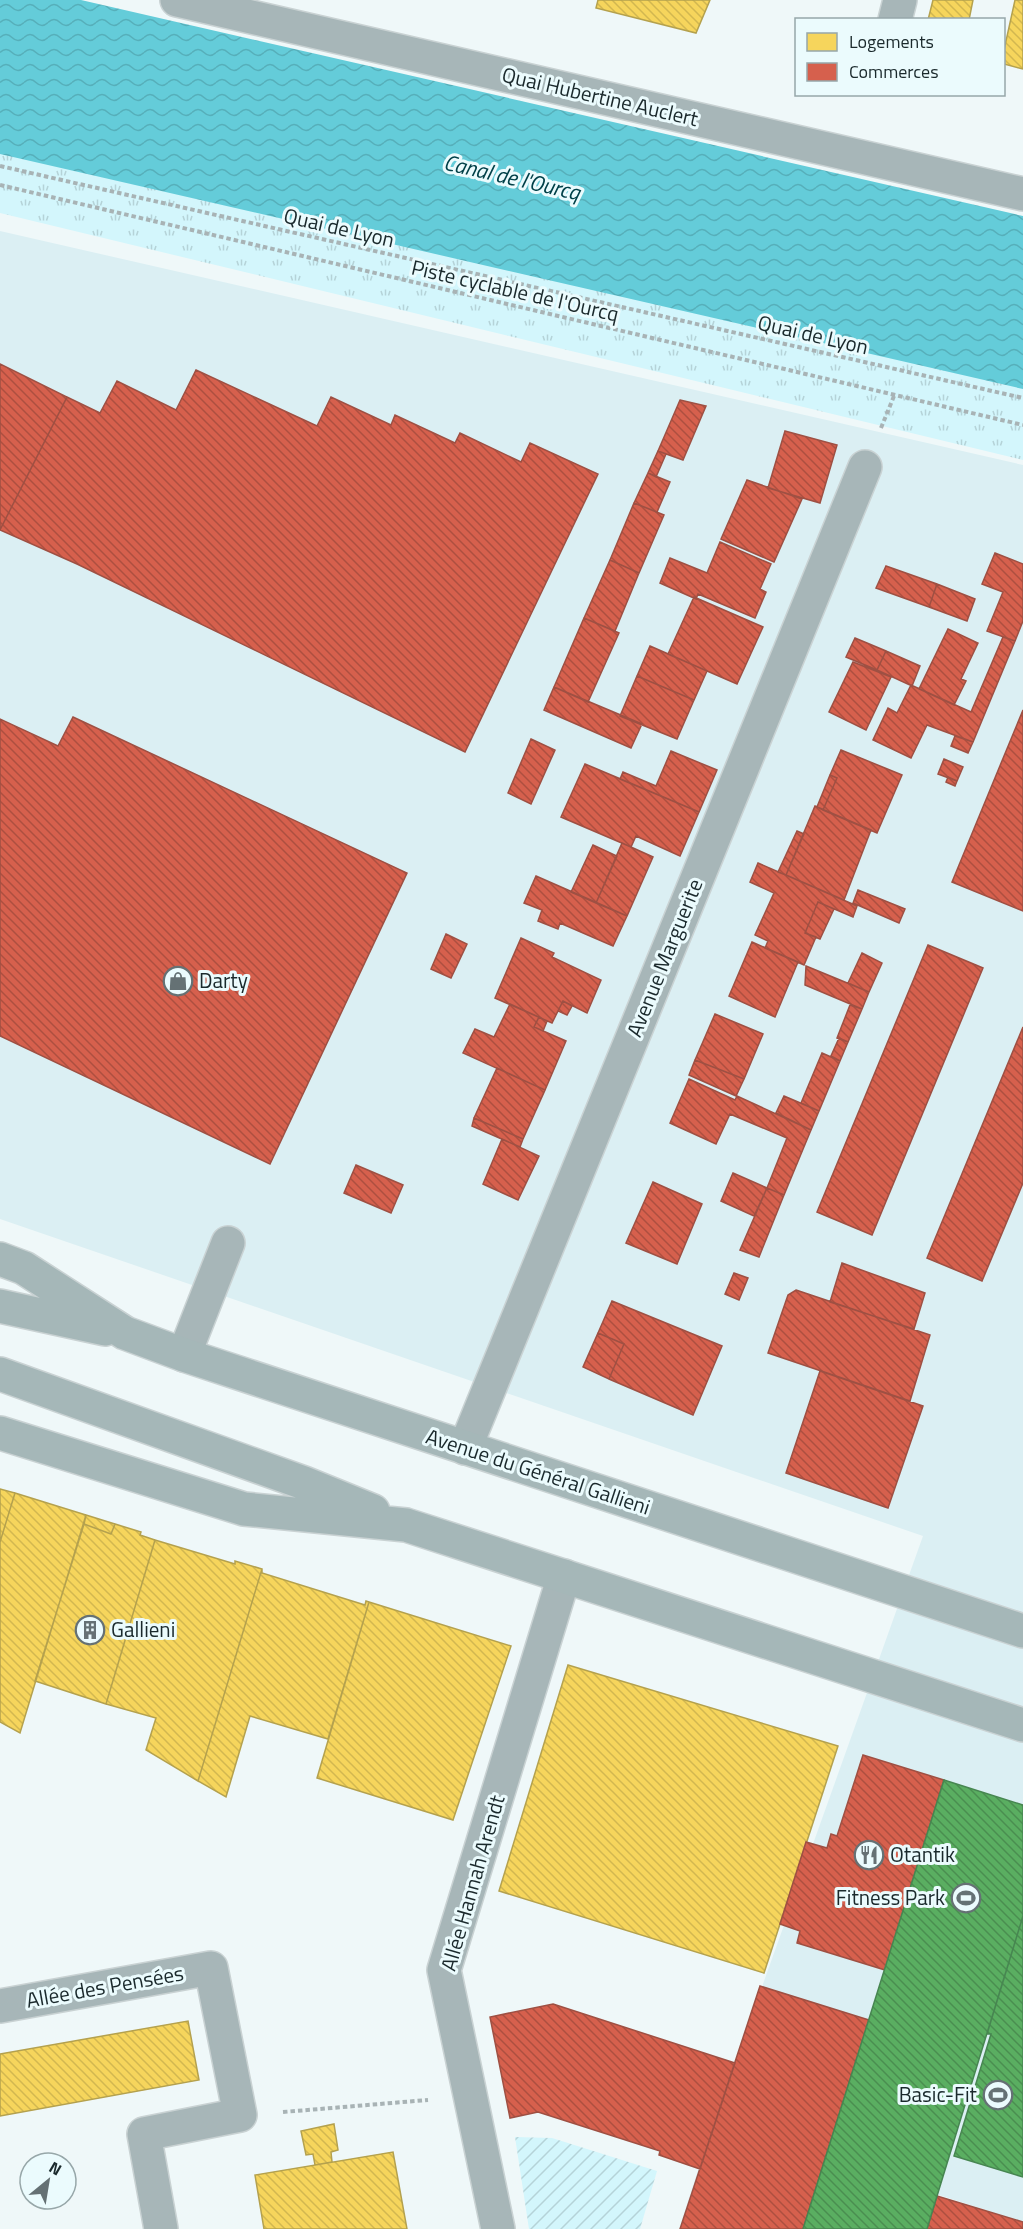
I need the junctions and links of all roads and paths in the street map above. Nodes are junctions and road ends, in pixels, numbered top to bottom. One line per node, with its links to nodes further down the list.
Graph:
1 (177, 0): 6 (street, Quai Hubertine Auclert)
2 (900, 0): 3 (street)
3 (896, 18)
4 (0, 166): 7 (path, Quai de Lyon)
5 (0, 185): 8 (path, Piste cyclable de l'Ourcq)
6 (1023, 194)
7 (1023, 398)
8 (1023, 425)
9 (864, 467): 17 (street, Avenue Marguerite)
10 (228, 1243): 14 (street)
11 (0, 1259): 13 (main road, Avenue du Général Gallieni)
12 (0, 1306): 13 (main road)
13 (124, 1333): 14 (main road, Avenue du Général Gallieni)
14 (184, 1355): 17 (main road, Avenue du Général Gallieni)
15 (0, 1374): 18 (main road)
16 (0, 1433): 18 (main road)
17 (465, 1449): 20 (main road, Avenue du Général Gallieni)
18 (406, 1525): 19 (main road)
19 (564, 1576): 21 (main road); 23 (street, Allée Hannah Arendt)
20 (1023, 1631)
21 (1023, 1725)
22 (0, 2006): 24 (street, Allée des Pensées)
23 (470, 2097): 24 (path); 26 (street, Allée Hannah Arendt)
24 (240, 2115): 25 (street)
25 (161, 2229)
26 (498, 2229)

